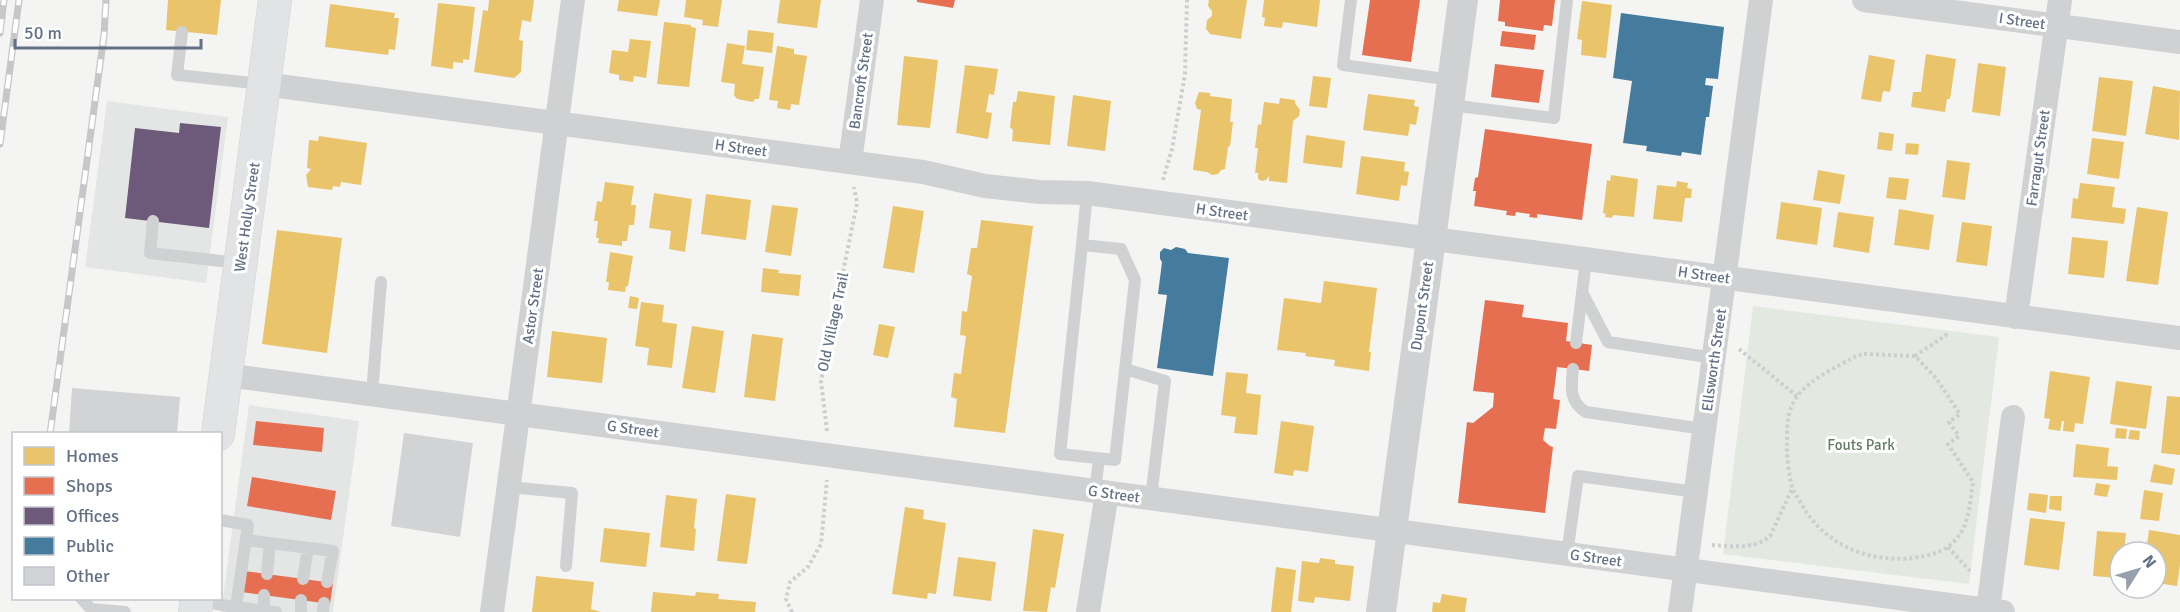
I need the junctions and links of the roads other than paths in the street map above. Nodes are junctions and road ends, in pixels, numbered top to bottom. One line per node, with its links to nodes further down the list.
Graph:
1 (275, 0): 13 (main road, West Holly Street)
2 (573, 0): 15 (street, Astor Street)
3 (872, 0): 16 (street, Bancroft Street)
4 (1351, 0): 14 (lane)
5 (1463, 0): 14 (street, Dupont Street)
6 (1567, 0): 14 (lane)
7 (1761, 0): 23 (street, Ellsworth Street)
8 (1864, 0): 10 (street, I Street)
9 (2060, 0): 10 (street, Farragut Street)
10 (2056, 25): 12 (street, I Street); 26 (street, Farragut Street)
11 (182, 32): 13 (lane)
12 (2180, 42)
13 (264, 84): 15 (street, H Street); 22 (main road, West Holly Street)
14 (1450, 92): 19 (street, Dupont Street)
15 (557, 123): 16 (street, H Street); 34 (street, Astor Street)
16 (850, 162): 17 (street, H Street)
17 (1087, 193): 19 (street, H Street); 20 (lane)
18 (153, 221): 22 (lane)
19 (1431, 239): 21 (street, H Street); 44 (street, Dupont Street)
20 (1082, 245): 30 (lane); 38 (lane)
21 (1586, 260): 23 (street, H Street); 25 (lane)
22 (241, 264): 32 (main road, West Holly Street)
23 (1724, 278): 26 (street, H Street); 29 (street, Ellsworth Street)
24 (381, 282): 33 (lane)
25 (1582, 292): 28 (lane); 29 (lane)
26 (2016, 317): 27 (street, H Street)
27 (2180, 338)
28 (1576, 343)
29 (1714, 358): 36 (street, Ellsworth Street)
30 (1125, 369): 38 (lane); 42 (lane)
31 (1573, 369): 36 (lane)
32 (226, 375): 33 (street, G Street); 37 (main road, West Holly Street)
33 (372, 394): 34 (street, G Street)
34 (519, 414): 39 (street, Astor Street); 40 (street, G Street)
35 (2013, 417): 59 (street)
36 (1704, 429): 41 (street, Ellsworth Street)
37 (218, 432)
38 (1099, 459): 40 (lane)
39 (509, 487): 49 (lane); 61 (street, Astor Street)
40 (1101, 492): 42 (street, G Street); 62 (street)
41 (1696, 492): 48 (lane); 50 (street, Ellsworth Street)
42 (1151, 498): 44 (street, G Street)
43 (222, 520): 45 (lane)
44 (1391, 530): 48 (street, G Street); 63 (street, Dupont Street)
45 (246, 540): 46 (lane); 56 (lane)
46 (270, 543): 47 (lane); 51 (lane)
47 (308, 548): 52 (lane); 53 (lane)
48 (1567, 554): 50 (street, G Street)
49 (566, 566)
50 (1685, 570): 59 (street, G Street); 64 (street, Ellsworth Street)
51 (267, 574)
52 (303, 579)
53 (327, 582)
54 (264, 595): 58 (lane)
55 (202, 600): 56 (lane)
56 (236, 607): 58 (lane)
57 (91, 610): 60 (lane)
58 (270, 611)
59 (1996, 611)
60 (125, 612)
61 (492, 612)
62 (1088, 612)
63 (1381, 612)
64 (1680, 612)

